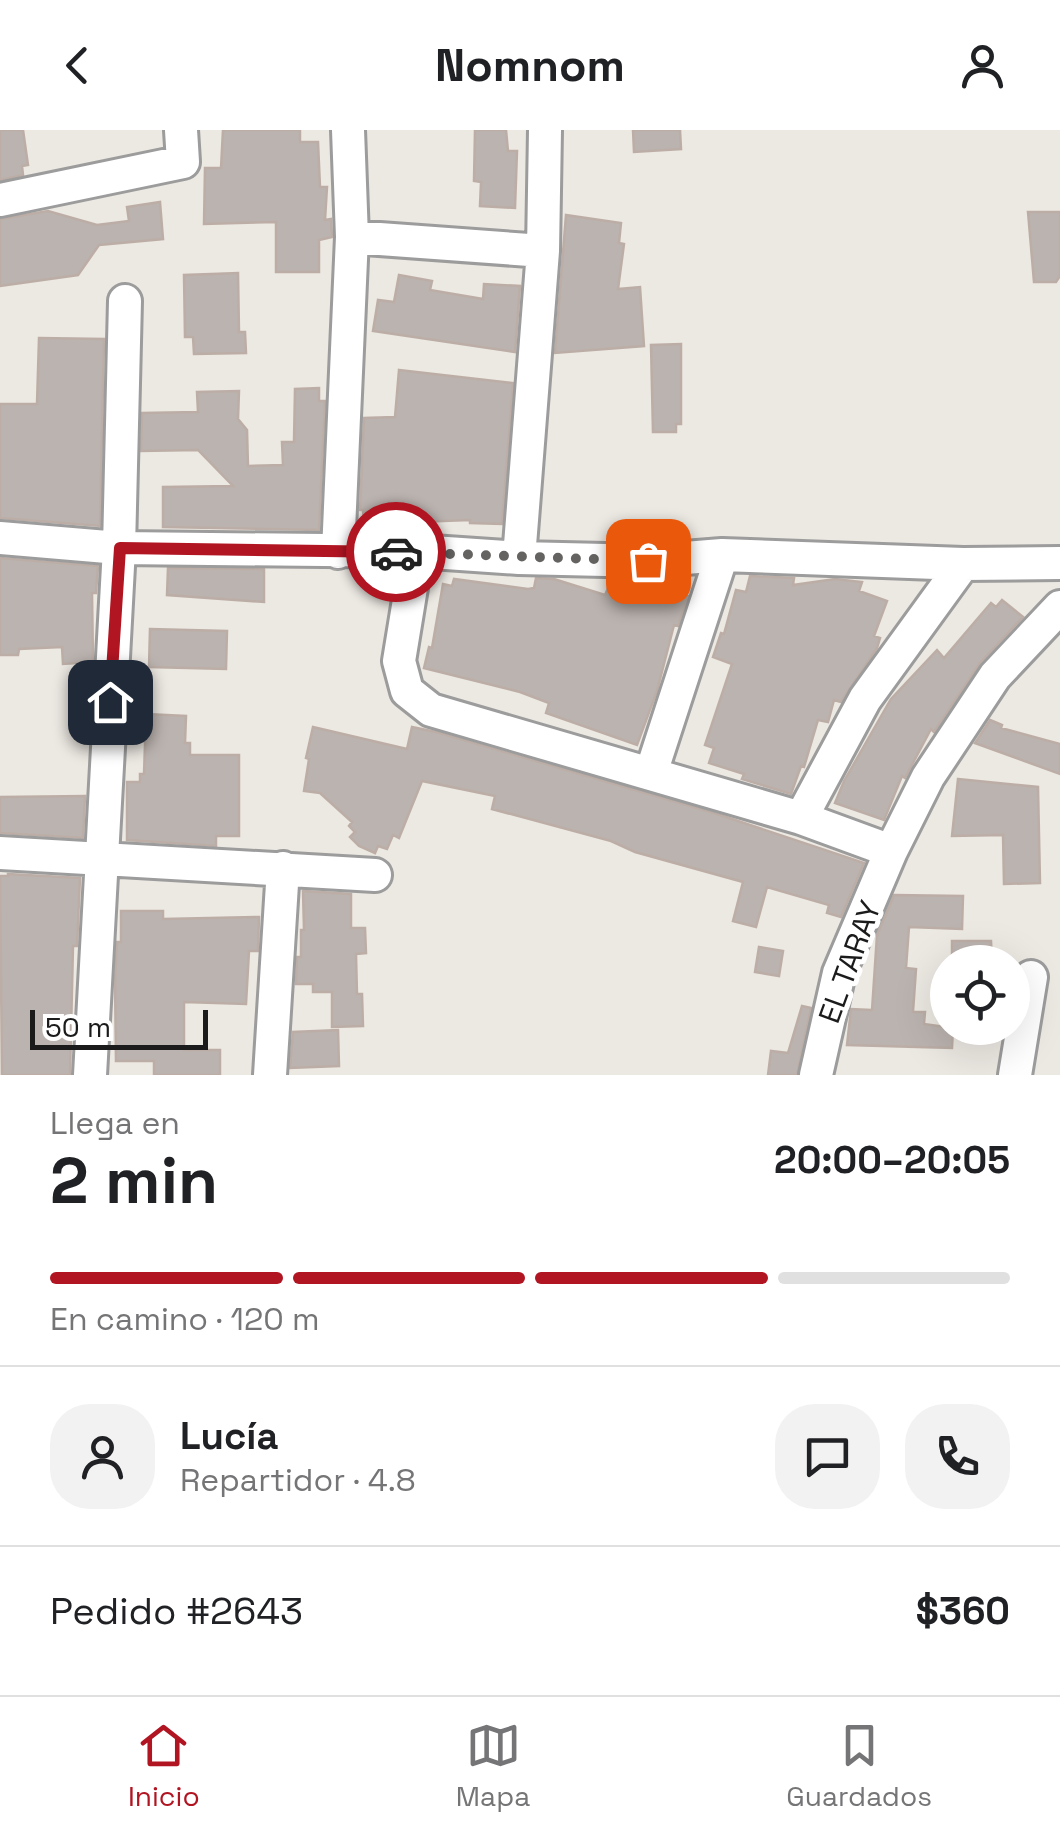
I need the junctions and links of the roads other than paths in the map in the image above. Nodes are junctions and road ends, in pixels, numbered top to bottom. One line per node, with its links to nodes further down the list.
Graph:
1 (348, 130): 5 (street)
2 (544, 130): 6 (street)
3 (182, 146): 4 (street)
4 (0, 200)
5 (352, 237): 6 (street); 11 (street)
6 (543, 251): 13 (street)
7 (126, 300): 9 (street)
8 (0, 538): 9 (street)
9 (120, 548): 11 (street); 21 (street)
10 (417, 551): 11 (street); 13 (street); 17 (street)
11 (338, 552)
12 (722, 555): 13 (street); 15 (street); 17 (street)
13 (519, 558)
14 (1060, 563): 15 (street)
15 (963, 564): 18 (street)
16 (1060, 607): 19 (street, EL TARAY)
17 (651, 773): 18 (street)
18 (801, 818): 19 (street)
19 (892, 851): 27 (street, EL TARAY)
20 (0, 853): 21 (street)
21 (101, 857): 22 (street); 25 (street)
22 (283, 868): 23 (street); 26 (street)
23 (375, 876)
24 (1032, 977): 28 (street)
25 (90, 1075)
26 (270, 1075)
27 (816, 1075)
28 (1015, 1075)

